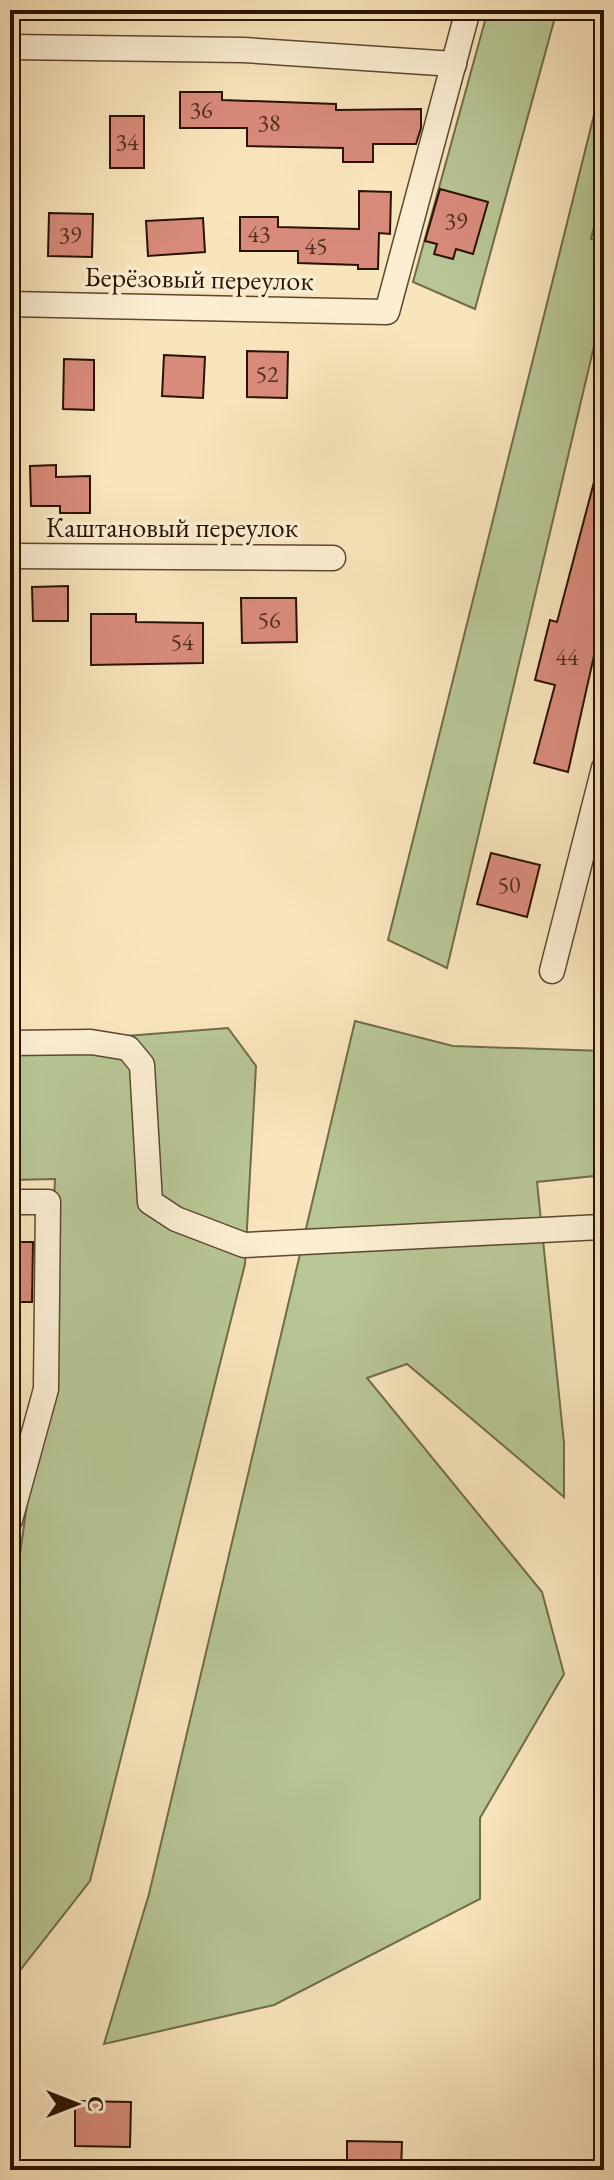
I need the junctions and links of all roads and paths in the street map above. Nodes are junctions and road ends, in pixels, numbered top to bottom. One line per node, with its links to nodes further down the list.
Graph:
1 (468, 10): 3 (street)
2 (10, 47): 3 (street)
3 (454, 64): 4 (street, Берёзовый переулок)
4 (10, 304)
5 (10, 556): 6 (street, Каштановый переулок)
6 (333, 558)
7 (604, 768): 8 (street)
8 (552, 971)
9 (10, 1043): 11 (street)
10 (10, 1202): 12 (street)
11 (604, 1230)
12 (10, 1520)

